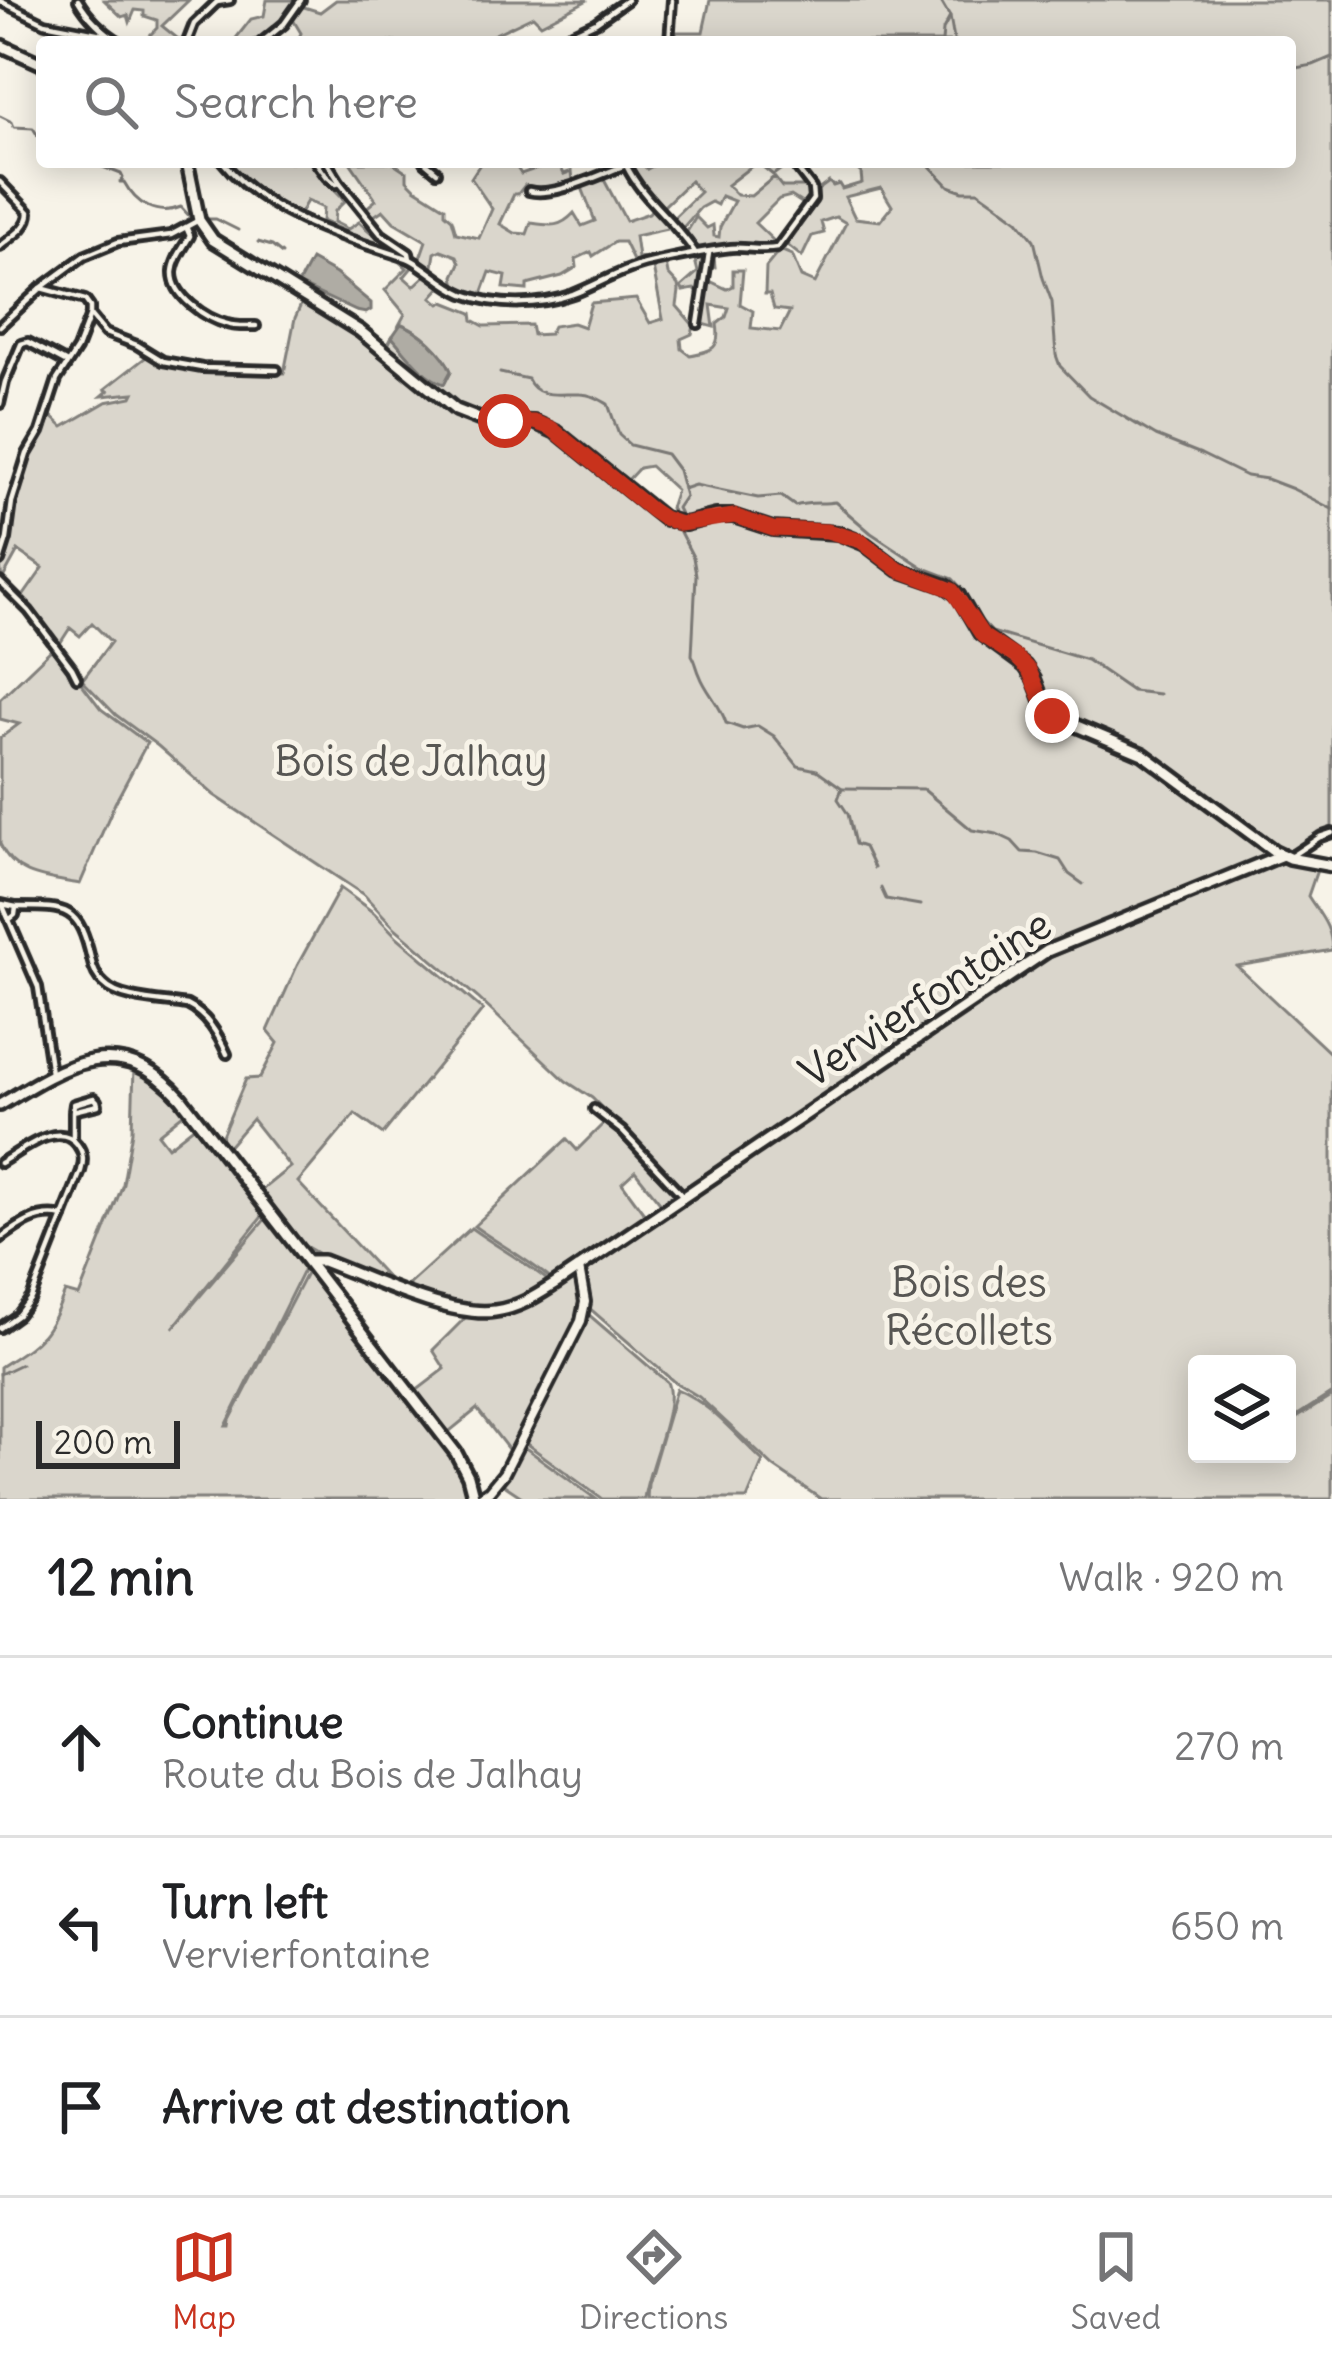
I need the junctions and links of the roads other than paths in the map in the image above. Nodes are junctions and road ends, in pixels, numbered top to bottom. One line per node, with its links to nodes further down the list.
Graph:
1 (79, 0): 8 (street)
2 (230, 0): 7 (street)
3 (301, 0): 10 (street)
4 (627, 0): 11 (street)
5 (671, 0): 12 (street)
6 (0, 1): 8 (street)
7 (218, 1): 9 (street)
8 (107, 35)
9 (189, 36)
10 (269, 36)
11 (566, 36)
12 (669, 36)
13 (0, 45): 14 (main road)
14 (36, 61)
15 (189, 168): 27 (main road)
16 (229, 168): 32 (street)
17 (320, 168): 25 (street)
18 (331, 168): 25 (street)
19 (432, 168): 23 (street)
20 (615, 168): 26 (street)
21 (628, 168): 31 (street)
22 (797, 168): 30 (street)
23 (436, 172)
24 (0, 182): 29 (street)
25 (340, 183): 32 (street)
26 (529, 191)
27 (198, 217): 28 (street); 46 (main road)
28 (186, 227): 33 (street); 37 (street)
29 (0, 247)
30 (709, 253): 31 (street); 35 (street)
31 (696, 254): 32 (street)
32 (410, 259)
33 (41, 288): 34 (street); 36 (street)
34 (89, 315): 38 (street); 39 (street)
35 (698, 324)
36 (0, 326)
37 (256, 326)
38 (67, 363): 40 (street); 42 (street)
39 (277, 370)
40 (3, 383): 41 (street)
41 (0, 404)
42 (0, 561)
43 (0, 582): 44 (street)
44 (76, 678)
45 (1332, 833): 46 (street, Vervierfontaine)
46 (1285, 856): 47 (main road); 58 (main road, Vervierfontaine)
47 (1332, 866)
48 (1, 903): 49 (street); 50 (street)
49 (16, 907): 50 (street); 51 (street)
50 (10, 919): 52 (street)
51 (227, 1054)
52 (51, 1073): 53 (main road); 61 (main road)
53 (0, 1105)
54 (594, 1108): 58 (street)
55 (73, 1111): 56 (street)
56 (73, 1138): 57 (street); 59 (street)
57 (0, 1163)
58 (684, 1197): 62 (main road, Vervierfontaine)
59 (63, 1217): 60 (street); 63 (street)
60 (0, 1239)
61 (308, 1262): 62 (main road, Vervierfontaine); 64 (main road)
62 (579, 1268): 64 (street)
63 (0, 1328)
64 (476, 1499)

